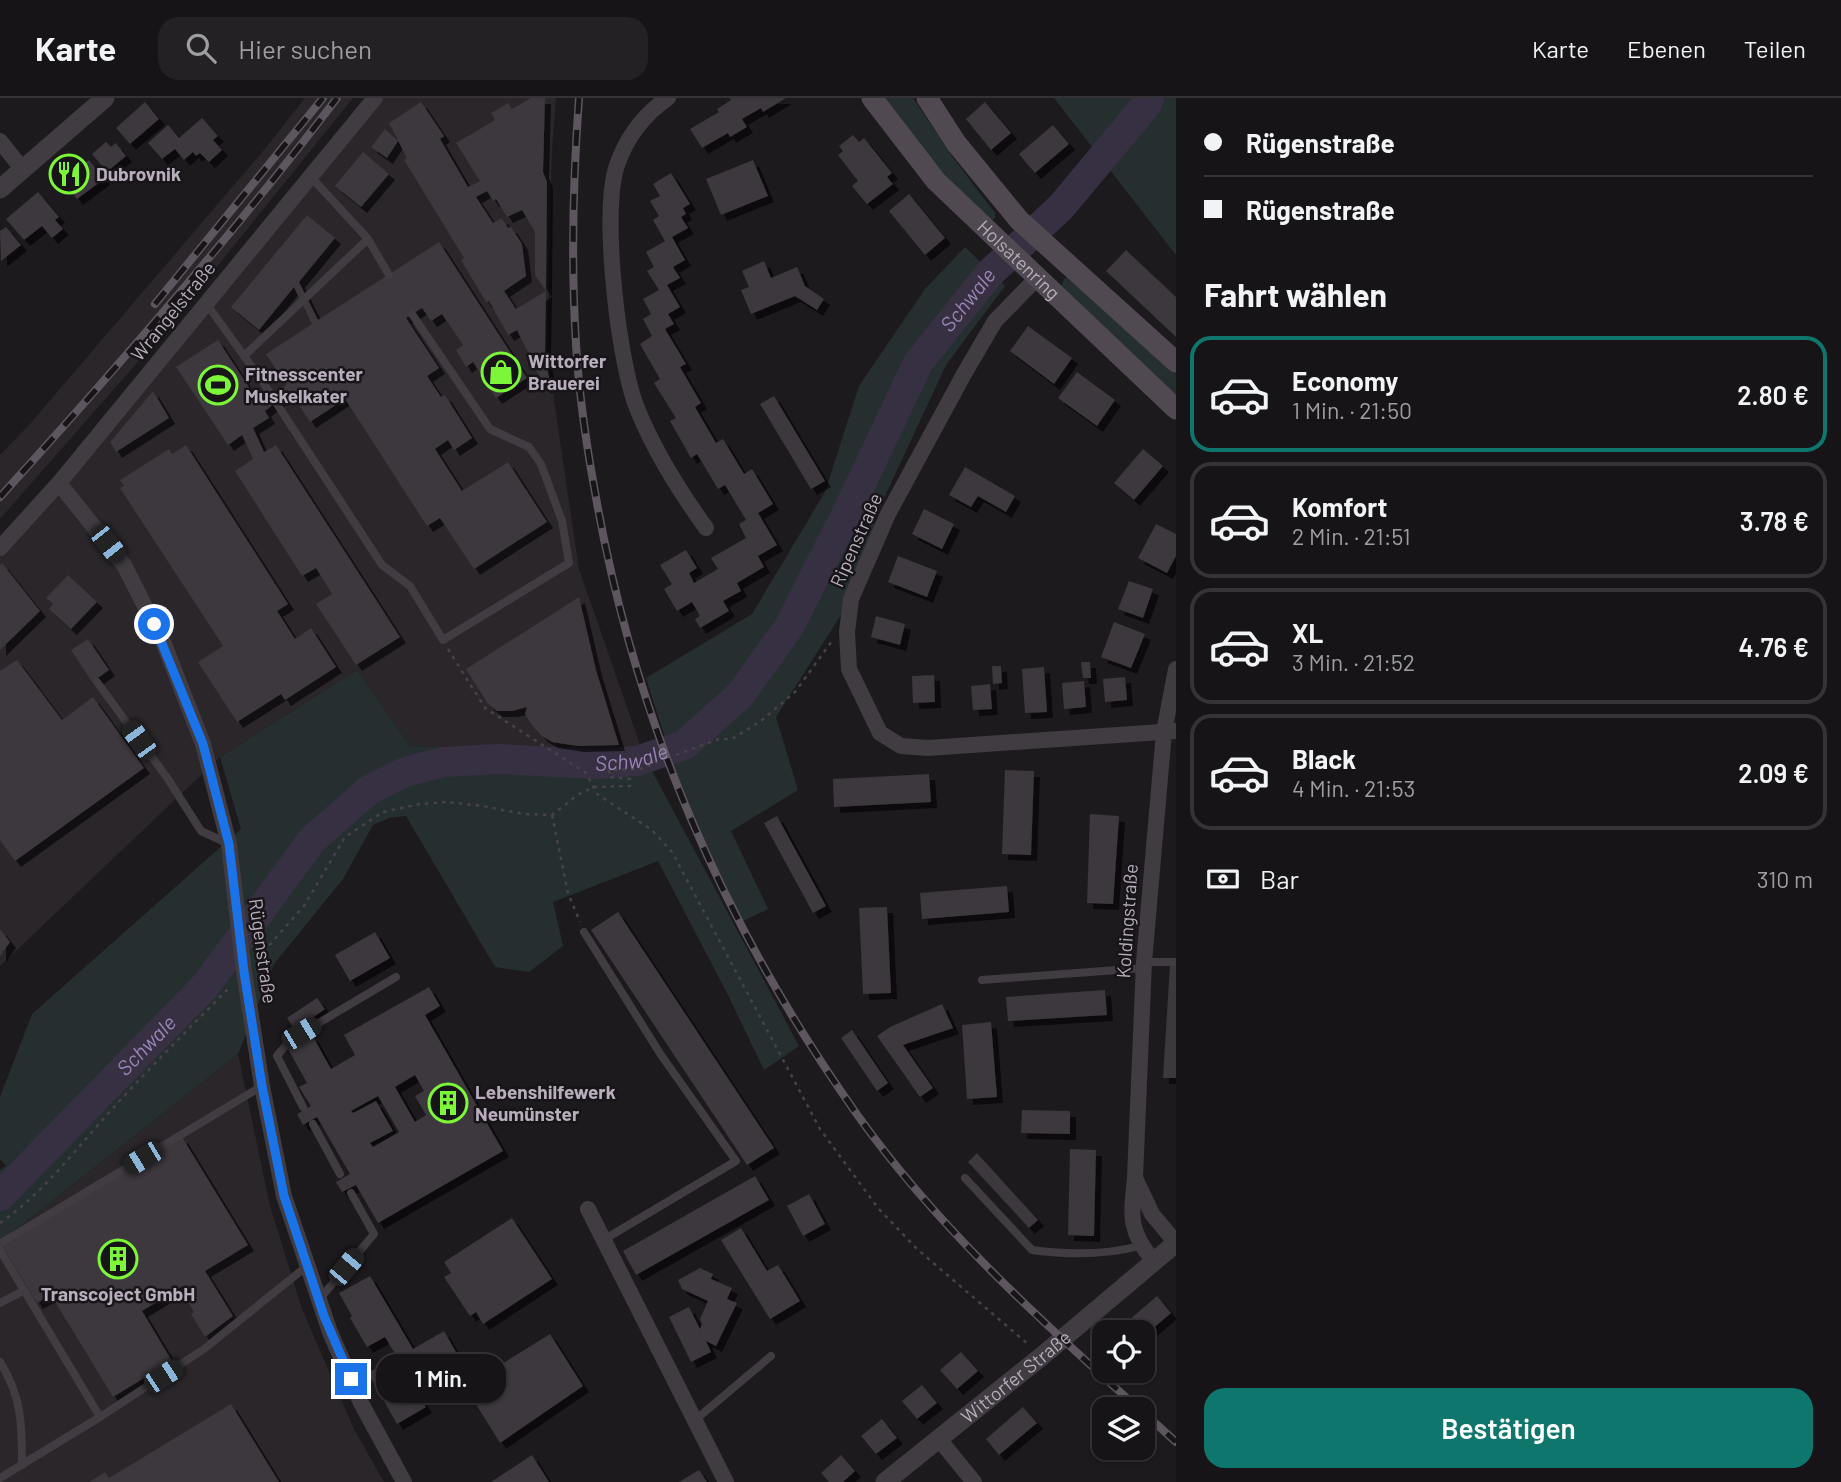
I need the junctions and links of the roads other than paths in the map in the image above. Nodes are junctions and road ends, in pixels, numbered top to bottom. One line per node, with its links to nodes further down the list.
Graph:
1 (105, 98): 7 (street)
2 (375, 98): 8 (street, Wrangelstraße)
3 (668, 98): 19 (street)
4 (872, 98): 11 (main road, Holsatenring)
5 (927, 98): 16 (main road, Holsatenring)
6 (0, 141): 7 (street)
7 (23, 170): 9 (street)
8 (310, 176): 10 (lane); 13 (street, Wrangelstraße)
9 (0, 189)
10 (368, 239): 12 (lane); 15 (lane)
11 (1031, 273): 17 (main road, Holsatenring); 23 (street, Ripenstraße)
12 (389, 275)
13 (206, 303): 15 (lane); 18 (street, Wrangelstraße)
14 (412, 314): 15 (lane)
15 (244, 356)
16 (1176, 362)
17 (1176, 409)
18 (60, 483): 20 (street, Wrangelstraße); 24 (street, Rügenstraße)
19 (706, 528)
20 (0, 548)
21 (1176, 669): 23 (street, Koldingstraße)
22 (97, 682): 24 (lane)
23 (1170, 731): 27 (street, Koldingstraße)
24 (229, 844): 30 (street, Rügenstraße)
25 (584, 932): 40 (lane)
26 (1176, 962): 27 (lane)
27 (1144, 965): 29 (lane); 37 (street, Koldingstraße)
28 (396, 977): 31 (lane)
29 (982, 981)
30 (257, 1053): 31 (lane); 32 (street, Rügenstraße)
31 (277, 1056): 33 (lane)
32 (262, 1086): 42 (lane); 46 (street, Rügenstraße)
33 (303, 1107)
34 (313, 1124): 35 (lane)
35 (340, 1174)
36 (965, 1178): 43 (lane)
37 (1135, 1178): 41 (street, Koldingstraße); 43 (street, Koldingstraße)
38 (351, 1193): 48 (lane)
39 (588, 1209): 40 (street)
40 (605, 1239): 53 (street)
41 (1176, 1243): 45 (street, Wittorfer Straße)
42 (0, 1244)
43 (1140, 1246): 45 (street, Koldingstraße)
44 (0, 1251): 47 (lane)
45 (1154, 1261): 54 (street, Wittorfer Straße)
46 (307, 1266): 48 (street, Rügenstraße); 52 (lane)
47 (23, 1291): 49 (lane); 52 (lane)
48 (318, 1301): 57 (street, Rügenstraße)
49 (0, 1303)
50 (771, 1356): 53 (lane)
51 (0, 1362): 55 (lane)
52 (100, 1417): 55 (lane)
53 (694, 1421): 58 (street)
54 (938, 1438): 59 (street, Wittorfer Straße); 60 (street)
55 (22, 1465): 56 (lane)
56 (0, 1478)
57 (404, 1482)
58 (726, 1482)
59 (885, 1482)
60 (974, 1482)

